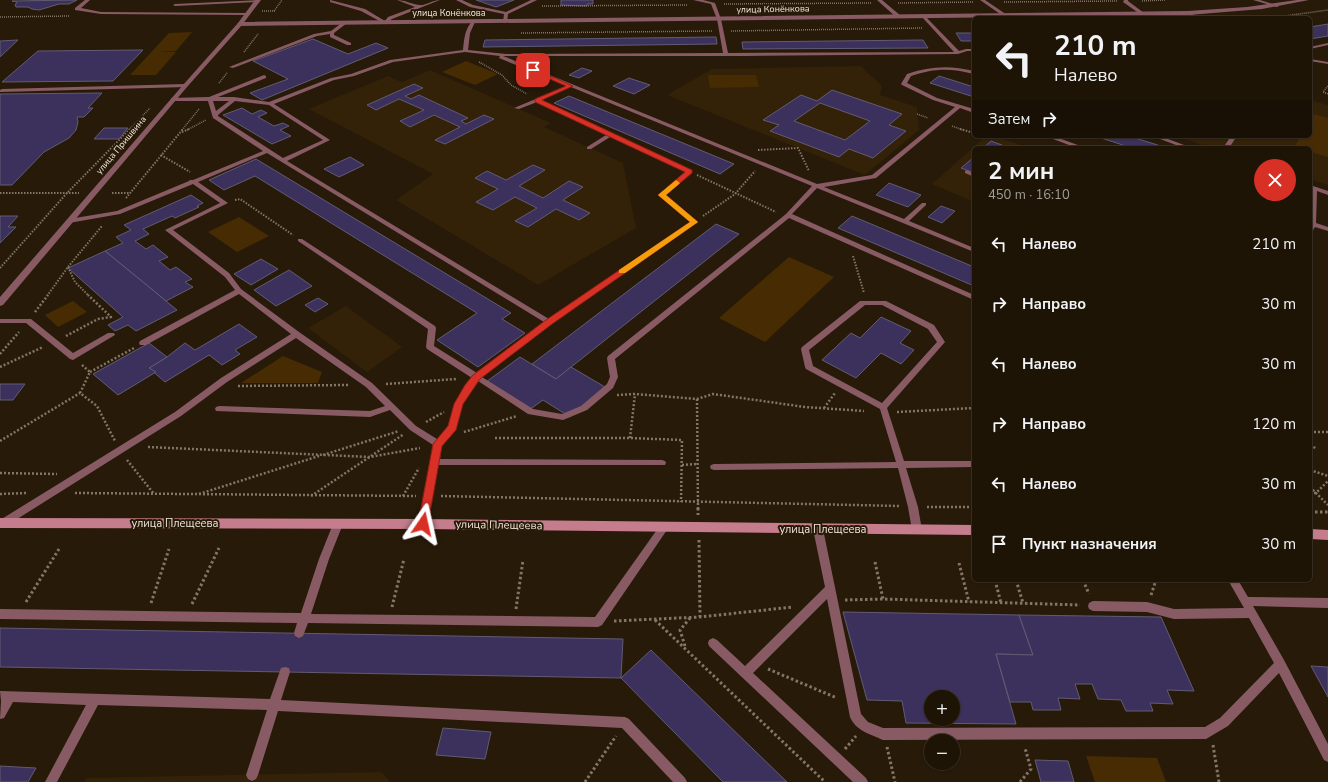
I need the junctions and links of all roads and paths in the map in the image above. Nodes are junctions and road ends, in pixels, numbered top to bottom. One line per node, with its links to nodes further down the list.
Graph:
1 (88, 0): 29 (lane)
2 (258, 0): 18 (lane); 29 (street, улица Пришвина)
3 (282, 0): 25 (path)
4 (399, 0): 22 (lane)
5 (438, 0): 22 (lane)
6 (458, 0): 26 (lane)
7 (535, 0): 20 (lane)
8 (695, 0): 17 (lane)
9 (982, 0): 16 (lane)
10 (1124, 0): 11 (path); 16 (path); 27 (lane)
11 (1165, 0)
12 (1255, 0): 21 (lane)
13 (1306, 0): 21 (street, улица Конёнкова)
14 (332, 1): 42 (lane)
15 (881, 1): 16 (path); 17 (path); 36 (lane)
16 (988, 2): 30 (lane)
17 (713, 3): 38 (lane)
18 (175, 5)
19 (690, 5): 20 (path)
20 (520, 6): 26 (lane)
21 (1277, 6): 28 (street, улица Конёнкова)
22 (420, 7): 42 (lane)
23 (1328, 10): 35 (path)
24 (258, 11): 25 (path)
25 (274, 11): 32 (path)
26 (506, 13): 40 (lane)
27 (1142, 13): 28 (street, улица Конёнкова); 30 (street, улица Конёнкова)
28 (1188, 13): 34 (lane)
29 (248, 14): 43 (street, улица Пришвина)
30 (1005, 15): 33 (street, улица Конёнкова)
31 (73, 16): 37 (path)
32 (271, 16)
33 (924, 16): 36 (street, улица Конёнкова); 50 (lane)
34 (1193, 16)
35 (1284, 16)
36 (899, 17): 38 (street, улица Конёнкова)
37 (0, 18)
38 (719, 19): 40 (street, улица Конёнкова); 52 (lane)
39 (473, 22): 40 (street, улица Конёнкова); 42 (street, улица Конёнкова); 49 (lane)
40 (504, 22)
41 (345, 23): 42 (street, улица Конёнкова); 43 (street, улица Конёнкова); 44 (lane)
42 (384, 23)
43 (240, 24): 59 (street, улица Пришвина)
44 (332, 32): 45 (lane); 56 (lane)
45 (349, 44)
46 (1328, 44): 47 (lane)
47 (1312, 48)
48 (972, 50): 50 (lane)
49 (465, 51): 51 (lane); 69 (lane)
50 (958, 53): 52 (lane)
51 (495, 54): 52 (lane); 60 (lane)
52 (726, 54)
53 (477, 59): 67 (path)
54 (1312, 60): 55 (lane)
55 (1328, 64)
56 (231, 68)
57 (972, 73): 70 (lane)
58 (264, 77): 66 (lane)
59 (184, 86): 62 (lane); 64 (street, улица Пришвина)
60 (570, 86): 67 (lane); 82 (lane)
61 (1328, 86): 63 (path)
62 (2, 91)
63 (1328, 94)
64 (173, 99): 66 (lane); 103 (street, улица Пришвина)
65 (234, 99): 66 (lane); 69 (lane); 73 (lane)
66 (210, 100): 73 (lane)
67 (537, 100): 71 (lane); 75 (lane)
68 (154, 104): 94 (path)
69 (270, 104): 84 (lane)
70 (959, 106): 72 (lane); 91 (lane)
71 (517, 108)
72 (972, 110)
73 (215, 116): 74 (path); 81 (lane)
74 (179, 133)
75 (609, 135): 80 (lane); 86 (lane)
76 (1054, 138): 78 (lane)
77 (1161, 138): 79 (lane)
78 (1077, 146)
79 (1183, 146)
80 (589, 148)
81 (266, 151): 84 (lane); 89 (lane)
82 (733, 152): 85 (lane); 91 (path)
83 (161, 155): 89 (path)
84 (284, 160): 118 (lane)
85 (762, 164): 91 (lane); 99 (path)
86 (689, 172): 99 (path); 104 (lane)
87 (967, 172): 88 (lane)
88 (972, 173)
89 (200, 178): 90 (lane)
90 (192, 181): 100 (lane); 103 (lane)
91 (816, 186): 102 (lane); 105 (lane)
92 (1312, 188): 98 (lane)
93 (0, 193): 94 (path)
94 (67, 193): 95 (path); 112 (path)
95 (84, 193)
96 (112, 193): 97 (path)
97 (130, 193)
98 (1328, 193)
99 (735, 194): 102 (path); 104 (path)
100 (225, 203): 108 (path); 113 (lane)
101 (924, 204): 105 (lane)
102 (788, 215): 109 (lane); 132 (lane)
103 (69, 221): 115 (street, улица Пришвина)
104 (695, 222): 118 (lane)
105 (904, 222): 110 (lane)
106 (1312, 226): 107 (lane)
107 (1328, 229)
108 (300, 240): 126 (lane)
109 (848, 242): 114 (lane); 116 (path)
110 (972, 249)
111 (68, 267): 121 (path)
112 (0, 268)
113 (240, 291): 119 (lane); 122 (lane)
114 (972, 297)
115 (0, 303)
116 (867, 303): 127 (lane); 139 (lane)
117 (0, 321): 121 (lane)
118 (549, 322): 126 (lane)
119 (296, 334): 128 (lane); 129 (lane)
120 (111, 335): 123 (lane)
121 (55, 341): 123 (lane); 124 (path)
122 (143, 343): 125 (path)
123 (73, 357): 125 (path)
124 (0, 367)
125 (90, 372): 130 (path)
126 (476, 377): 128 (path); 134 (lane); 140 (lane)
127 (841, 384): 136 (path); 139 (lane)
128 (369, 385): 129 (path); 135 (lane)
129 (215, 387): 149 (lane)
130 (80, 393): 147 (path); 152 (path)
131 (635, 394): 132 (path); 133 (path); 146 (path)
132 (597, 397): 140 (lane)
133 (697, 399): 136 (path); 157 (path)
134 (459, 404): 141 (path); 148 (lane)
135 (391, 407): 138 (lane); 141 (lane)
136 (824, 408): 139 (path)
137 (972, 408): 139 (path)
138 (219, 409)
139 (885, 410): 160 (lane)
140 (531, 412): 144 (path)
141 (413, 428): 148 (lane); 153 (path); 154 (path)
142 (1312, 432): 143 (path)
143 (1328, 432)
144 (461, 433)
145 (495, 438): 146 (path)
146 (630, 438): 159 (path)
147 (0, 441)
148 (438, 444): 154 (path); 155 (lane)
149 (128, 446): 152 (lane); 153 (path)
150 (1312, 446): 151 (path)
151 (1317, 449)
152 (119, 452): 168 (lane); 172 (path)
153 (321, 455): 154 (path); 173 (path)
154 (370, 457): 174 (path)
155 (434, 462): 156 (lane); 175 (lane)
156 (662, 464)
157 (697, 464): 159 (path); 177 (path)
158 (972, 464): 160 (lane)
159 (682, 465): 176 (path)
160 (901, 465): 161 (lane); 179 (lane)
161 (714, 467)
162 (1312, 471): 165 (path)
163 (0, 473): 164 (path)
164 (60, 474)
165 (1328, 476)
166 (1328, 481): 170 (path)
167 (1312, 489): 170 (path)
168 (51, 493): 171 (path); 172 (path); 183 (lane)
169 (1312, 493): 170 (path)
170 (1316, 493): 178 (path)
171 (0, 494)
172 (154, 494): 173 (path)
173 (197, 494): 174 (path)
174 (311, 496): 175 (path)
175 (429, 496): 176 (path); 185 (lane)
176 (681, 502): 177 (path)
177 (698, 502): 179 (path); 187 (path)
178 (1328, 505)
179 (913, 507): 180 (path); 189 (lane)
180 (972, 508)
181 (1312, 512): 182 (path)
182 (1328, 512)
183 (2, 523): 184 (main road, улица Плещеева)
184 (338, 524): 185 (main road, улица Плещеева); 220 (lane)
185 (423, 524): 186 (main road, улица Плещеева)
186 (664, 527): 187 (main road, улица Плещеева); 224 (lane)
187 (698, 528): 188 (main road, улица Плещеева); 219 (path)
188 (818, 529): 189 (main road, улица Плещеева); 203 (lane)
189 (917, 530): 190 (main road, улица Плещеева)
190 (972, 530)
191 (1312, 534): 192 (main road)
192 (1328, 534)
193 (219, 548): 217 (path)
194 (59, 549): 215 (path)
195 (169, 549): 216 (path)
196 (404, 559): 222 (path)
197 (523, 560): 223 (path)
198 (875, 562): 204 (path)
199 (959, 563): 207 (path)
200 (996, 582): 209 (path)
201 (1017, 582): 211 (path)
202 (1234, 582): 206 (lane)
203 (830, 589): 205 (lane); 210 (lane)
204 (883, 599): 205 (path); 207 (path)
205 (832, 601): 235 (lane)
206 (1244, 601): 208 (lane); 213 (lane)
207 (969, 602): 209 (path)
208 (1328, 602)
209 (1001, 603): 211 (path)
210 (814, 604): 219 (path); 228 (lane)
211 (1023, 604): 212 (path)
212 (1093, 606): 213 (lane)
213 (1250, 613): 229 (lane)
214 (0, 614): 215 (lane)
215 (18, 614): 216 (lane)
216 (146, 616): 217 (lane)
217 (186, 617): 220 (lane)
218 (690, 617): 219 (path); 221 (path); 227 (path)
219 (700, 617)
220 (304, 619): 222 (lane); 225 (lane)
221 (655, 619): 224 (path); 227 (path)
222 (389, 620): 223 (lane)
223 (514, 621): 224 (lane)
224 (598, 622)
225 (299, 633)
226 (713, 644): 231 (lane)
227 (686, 649): 248 (path)
228 (755, 664): 231 (lane); 235 (path)
229 (1280, 664): 239 (lane); 242 (lane)
230 (286, 672): 234 (lane)
231 (745, 673): 243 (lane)
232 (5, 696): 233 (lane); 236 (lane)
233 (95, 700): 234 (lane); 245 (lane)
234 (274, 705): 237 (lane); 244 (lane)
235 (853, 705): 238 (lane)
236 (0, 714)
237 (625, 723): 246 (path); 247 (lane)
238 (864, 726): 240 (lane); 243 (path)
239 (1210, 732): 241 (lane); 252 (path)
240 (883, 734): 241 (lane); 250 (path)
241 (1022, 734): 251 (path)
242 (1328, 756)
243 (837, 758): 249 (lane)
244 (252, 775)
245 (52, 782)
246 (585, 782)
247 (681, 782)
248 (825, 782)
249 (862, 782)
250 (895, 782)
251 (1020, 782)
252 (1219, 782)

